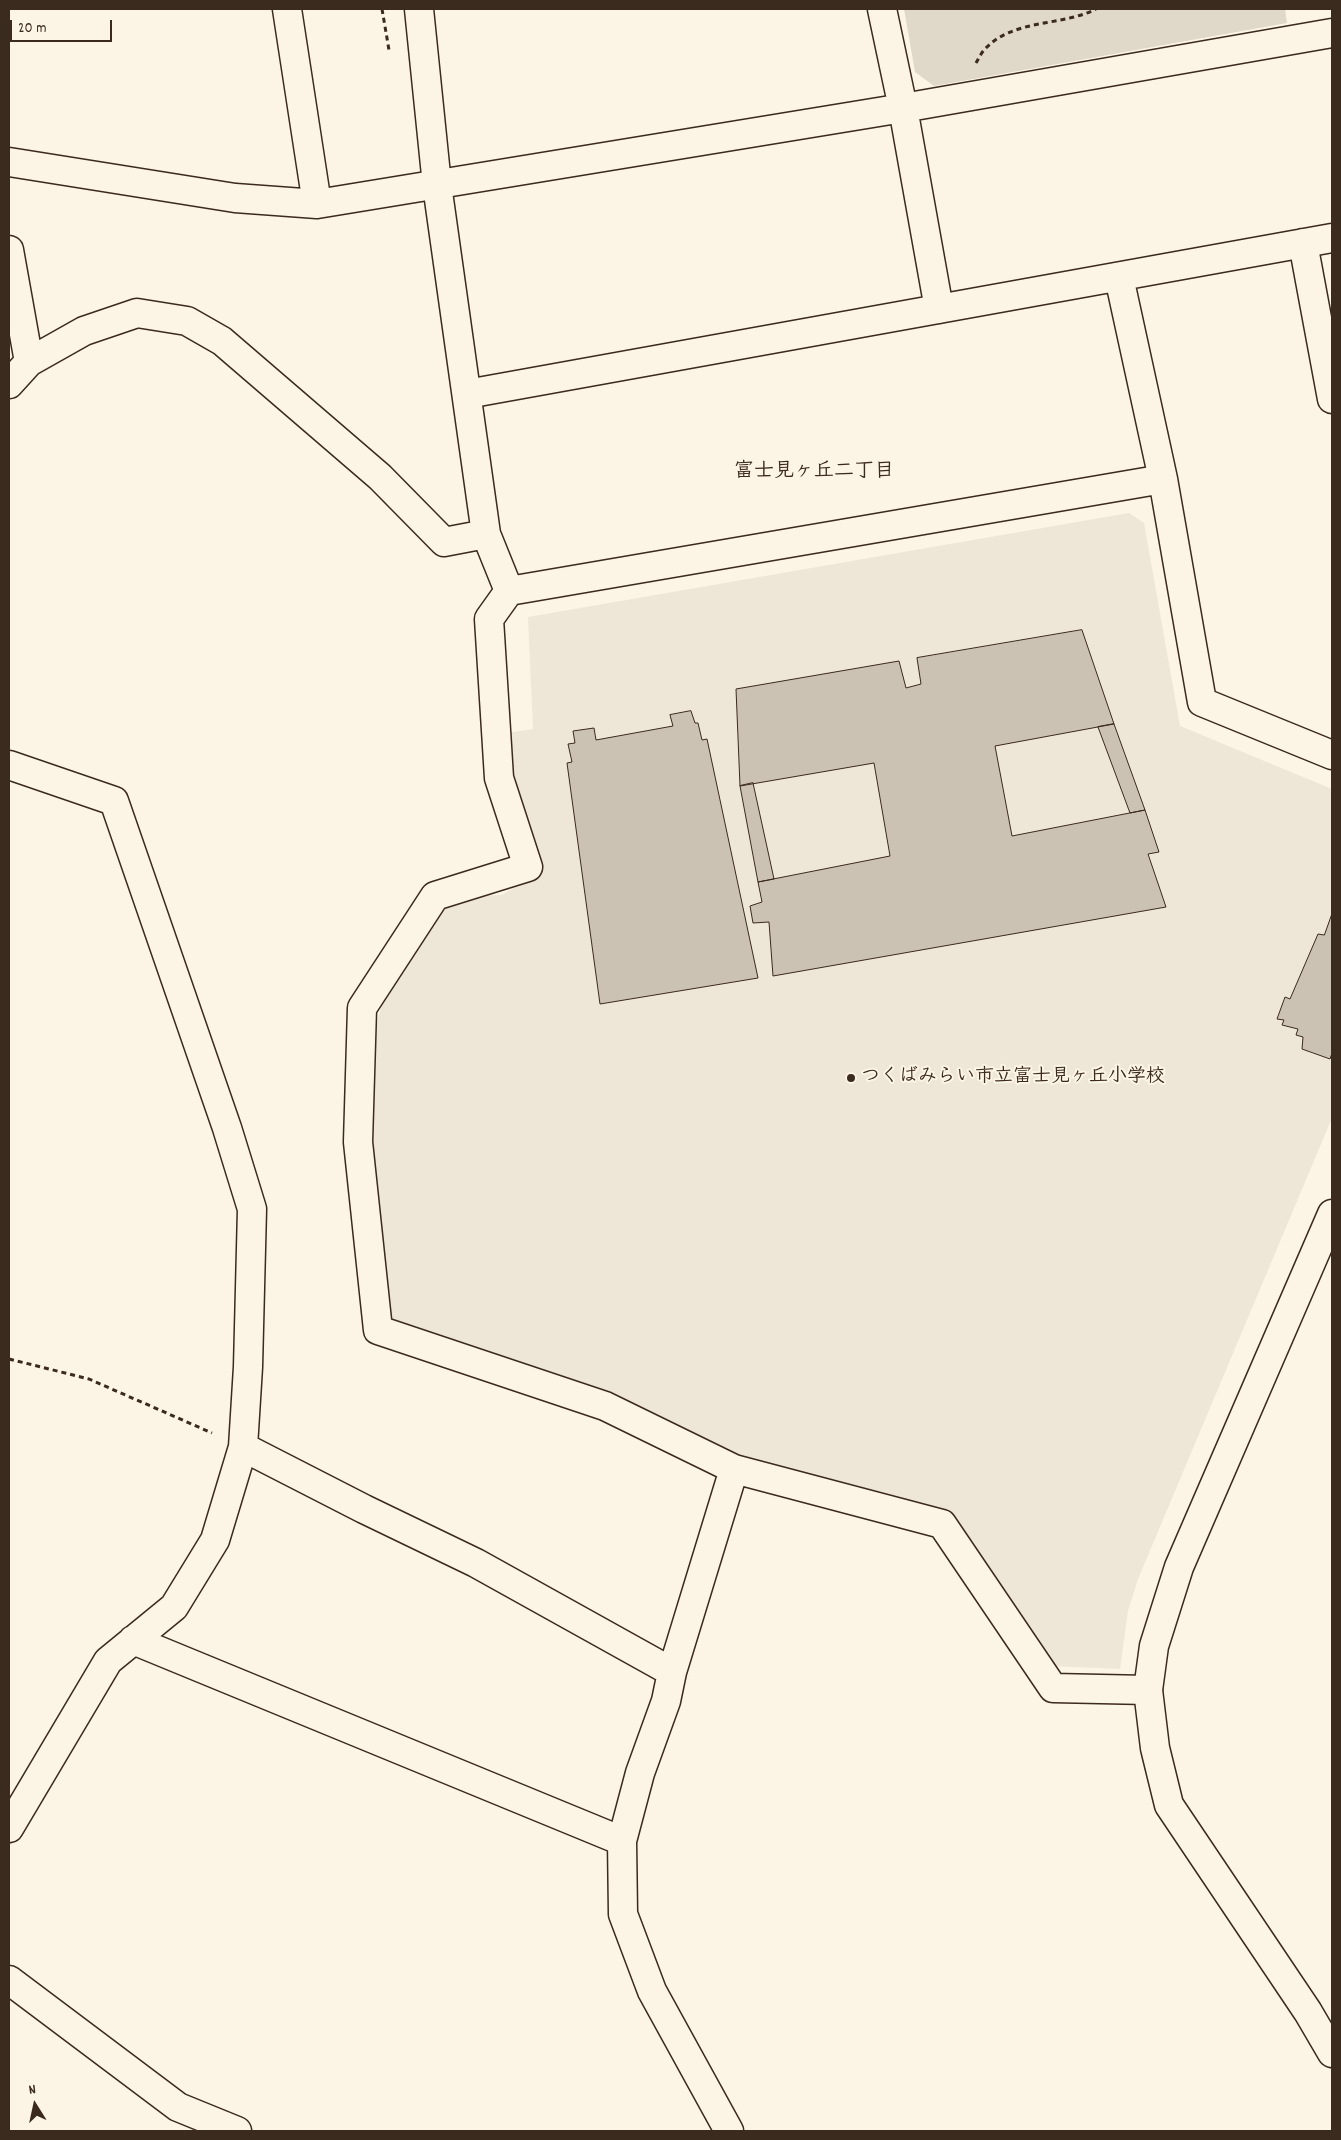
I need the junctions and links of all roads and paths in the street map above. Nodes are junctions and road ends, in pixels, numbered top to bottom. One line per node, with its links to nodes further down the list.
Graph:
1 (286, 9): 10 (street)
2 (419, 9): 9 (street)
3 (882, 9): 7 (street)
4 (1096, 9): 6 (path)
5 (1332, 33): 6 (street)
6 (966, 97): 7 (street)
7 (903, 108): 9 (street); 15 (street)
8 (9, 162): 10 (street)
9 (437, 185): 10 (street); 18 (street)
10 (317, 204)
11 (1332, 238): 12 (street)
12 (1303, 243): 14 (street); 19 (street)
13 (9, 250): 16 (street)
14 (1119, 277): 15 (street); 20 (street)
15 (940, 309): 18 (street)
16 (29, 362): 17 (street); 21 (street)
17 (9, 384)
18 (467, 394): 21 (street)
19 (1332, 399)
20 (1162, 479): 22 (street); 23 (street)
21 (486, 534): 22 (street)
22 (509, 591): 28 (street)
23 (1332, 754)
24 (9, 765): 27 (street)
25 (1332, 1214): 31 (street)
26 (9, 1359): 27 (path)
27 (243, 1447): 29 (street); 30 (street)
28 (734, 1468): 30 (street); 31 (street)
29 (133, 1640): 32 (street); 33 (street)
30 (672, 1672): 33 (street)
31 (1148, 1690): 35 (street)
32 (9, 1828)
33 (622, 1841): 37 (street)
34 (9, 1980): 36 (street)
35 (1332, 2053)
36 (237, 2131)
37 (729, 2131)

